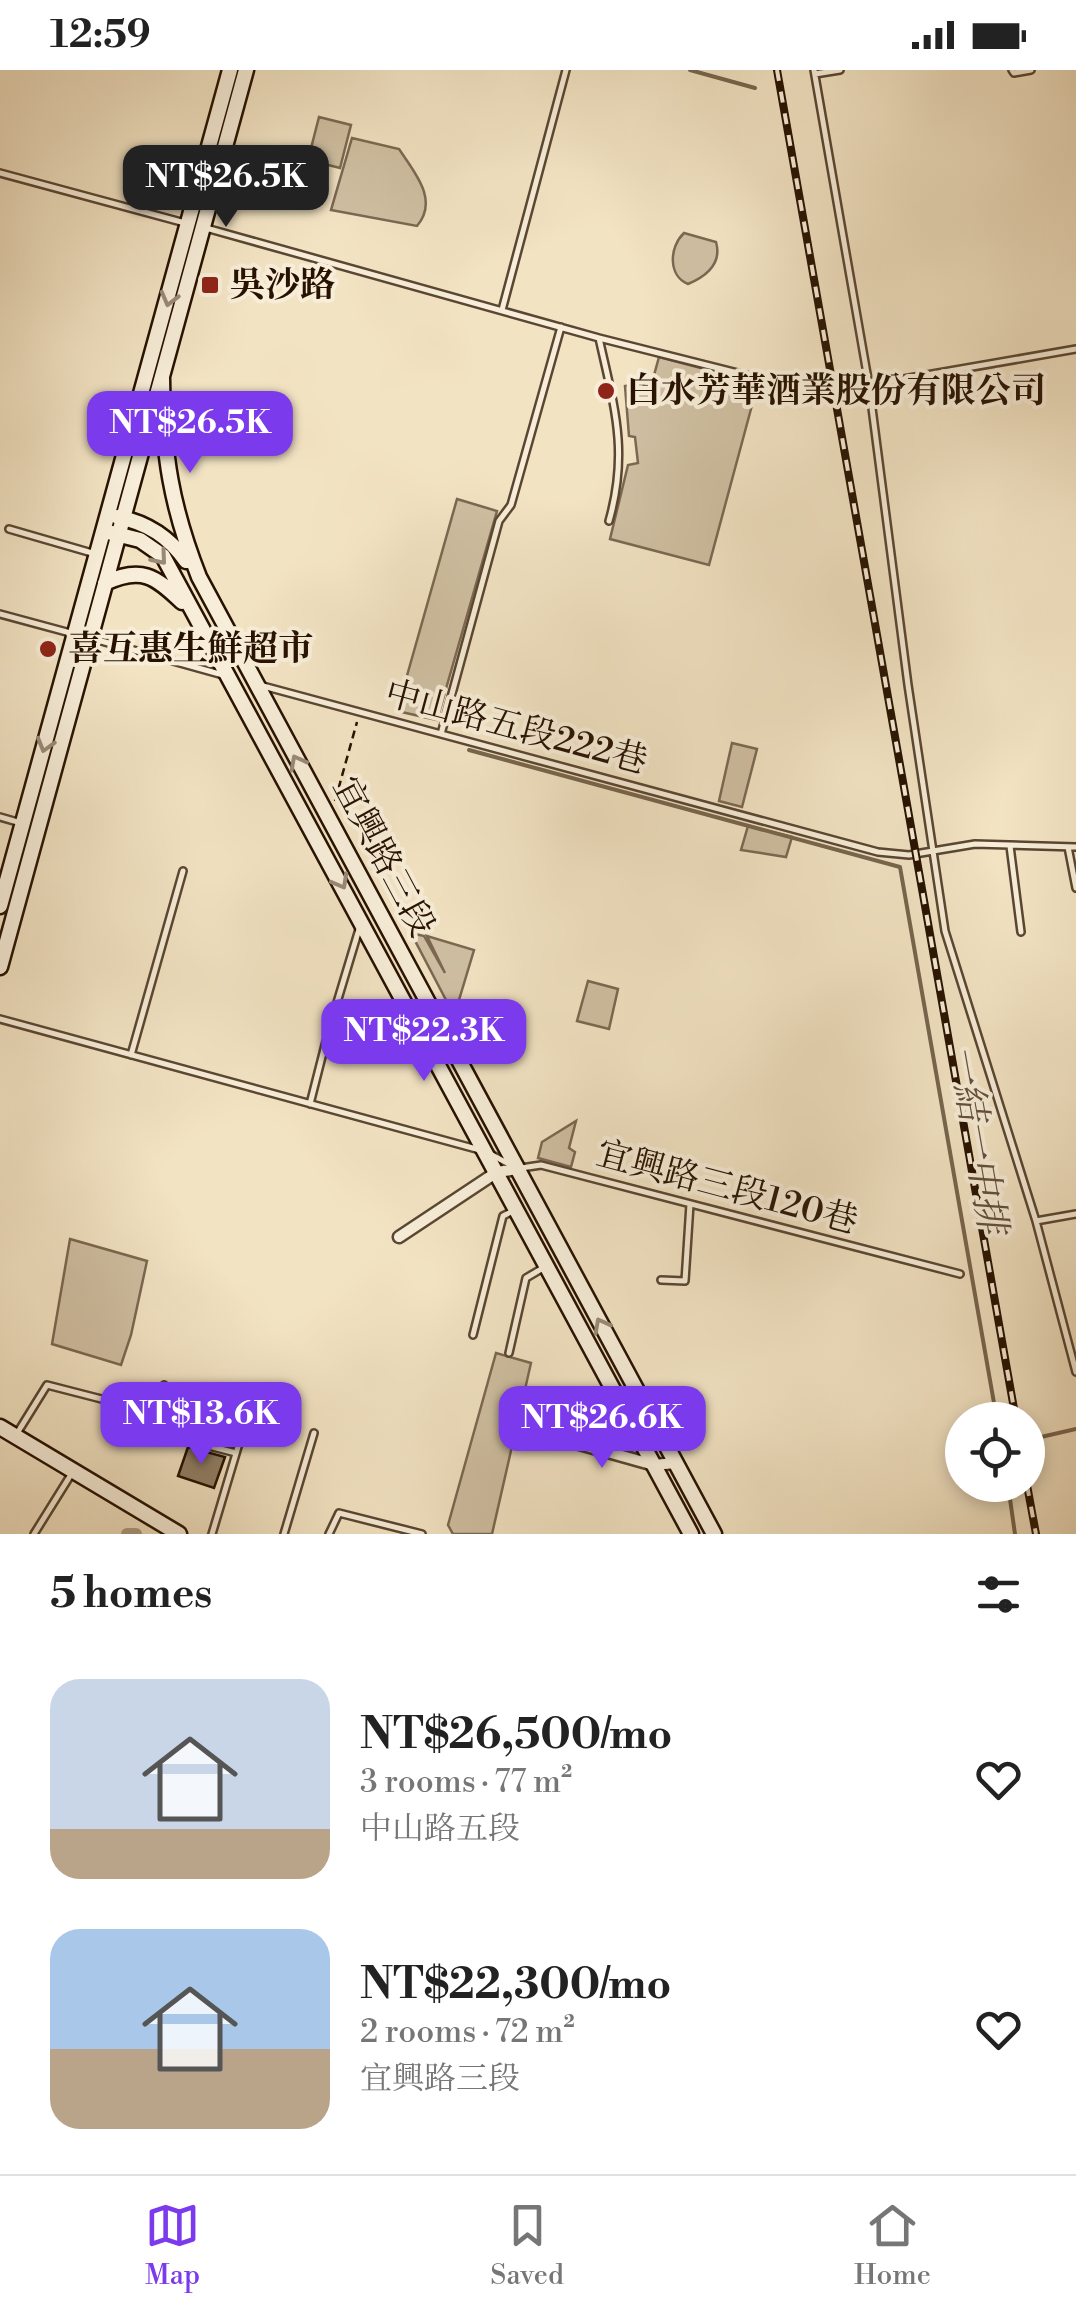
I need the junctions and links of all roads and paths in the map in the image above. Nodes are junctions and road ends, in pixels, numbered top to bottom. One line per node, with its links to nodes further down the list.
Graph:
1 (230, 70): 9 (street)
2 (246, 70): 9 (street)
3 (566, 70): 10 (lane)
4 (840, 70): 7 (lane)
5 (1012, 70): 6 (lane)
6 (1031, 70)
7 (815, 72): 15 (lane)
8 (0, 173): 9 (lane)
9 (196, 226): 10 (lane); 14 (street); 18 (street, one-way to 18)
10 (502, 310): 11 (lane)
11 (561, 326): 12 (lane); 29 (lane)
12 (599, 338): 16 (lane); 17 (lane)
13 (1076, 349): 15 (lane)
14 (162, 378): 18 (street); 21 (street, 宜興路三段)
15 (869, 385): 35 (lane)
16 (801, 389)
17 (608, 521)
18 (115, 524): 20 (street); 21 (street, 宜興路三段); 22 (street); 23 (street, 宜興路三段, one-way to 23)
19 (9, 529): 20 (lane)
20 (98, 555): 25 (street)
21 (198, 578): 27 (street, 宜興路三段)
22 (105, 583): 23 (street, 宜興路三段); 25 (street)
23 (193, 613): 26 (street, 宜興路三段)
24 (0, 614): 25 (lane, 中山路五段222巷)
25 (83, 636): 26 (lane, 中山路五段222巷); 32 (street)
26 (229, 677): 27 (lane, 中山路五段222巷); 39 (street, 宜興路三段, one-way to 39)
27 (254, 684): 28 (lane, 中山路五段222巷); 31 (street, 宜興路三段, one-way to 27)
28 (360, 712): 29 (lane, 中山路五段222巷); 31 (path)
29 (441, 734): 35 (lane, 中山路五段222巷)
30 (0, 817): 32 (lane)
31 (330, 822): 48 (street, 宜興路三段)
32 (30, 825): 38 (street); 41 (street)
33 (1010, 846): 34 (lane, 中山路五段222巷); 35 (lane, 中山路五段222巷); 40 (lane)
34 (1072, 847): 37 (lane)
35 (931, 850): 53 (lane)
36 (183, 871): 45 (lane)
37 (1076, 888)
38 (0, 906)
39 (362, 920): 43 (lane); 47 (street, 宜興路三段)
40 (1021, 932)
41 (0, 967)
42 (0, 1019): 45 (lane, 宜興路三段120巷)
43 (329, 1029)
44 (326, 1040): 46 (lane)
45 (131, 1055): 46 (lane, 宜興路三段120巷)
46 (310, 1104): 47 (lane, 宜興路三段120巷)
47 (483, 1151): 48 (lane, 宜興路三段120巷); 49 (street, 宜興路三段)
48 (518, 1168): 49 (street); 50 (lane, 宜興路三段120巷); 71 (street, 宜興路三段, one-way to 48)
49 (497, 1172): 51 (street, 宜興路三段); 54 (street)
50 (690, 1204): 56 (lane, 宜興路三段120巷); 57 (lane)
51 (516, 1210): 55 (street, 宜興路三段); 58 (lane)
52 (1076, 1214): 53 (lane)
53 (1036, 1221): 60 (lane)
54 (399, 1237)
55 (546, 1266): 59 (lane); 72 (street, 宜興路三段)
56 (960, 1274)
57 (662, 1280)
58 (473, 1335)
59 (509, 1353)
60 (1076, 1372)
61 (164, 1385): 69 (lane)
62 (214, 1400): 69 (lane)
63 (117, 1403): 68 (lane)
64 (249, 1410): 70 (lane)
65 (0, 1427): 68 (street)
66 (534, 1431): 72 (street)
67 (314, 1433): 77 (lane)
68 (16, 1436): 73 (street)
69 (203, 1444): 70 (lane)
70 (236, 1453): 76 (lane)
71 (674, 1463): 72 (street); 81 (street, 宜興路三段)
72 (654, 1466): 80 (street, 宜興路三段)
73 (73, 1470): 74 (lane); 75 (street)
74 (34, 1534)
75 (179, 1534)
76 (212, 1534)
77 (284, 1534)
78 (329, 1534): 79 (lane)
79 (422, 1534)
80 (692, 1534)
81 (714, 1534)

